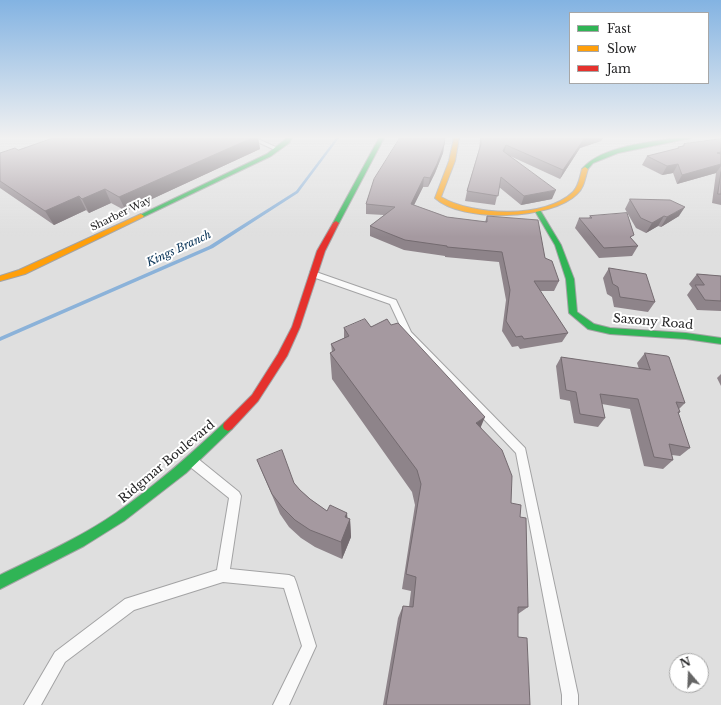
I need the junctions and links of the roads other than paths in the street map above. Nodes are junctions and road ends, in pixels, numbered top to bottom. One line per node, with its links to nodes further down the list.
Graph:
1 (236, 171): 7 (street, Sharber Way)
2 (364, 171): 6 (street, Ridgmar Boulevard)
3 (448, 171): 5 (street)
4 (585, 171): 5 (street)
5 (538, 211): 8 (street, Saxony Road)
6 (313, 274): 9 (street, Ridgmar Boulevard); 14 (lane)
7 (0, 279)
8 (721, 341)
9 (190, 460): 10 (lane); 11 (street, Ridgmar Boulevard)
10 (223, 575): 12 (lane); 13 (lane)
11 (0, 582)
12 (32, 705)
13 (281, 705)
14 (570, 705)

